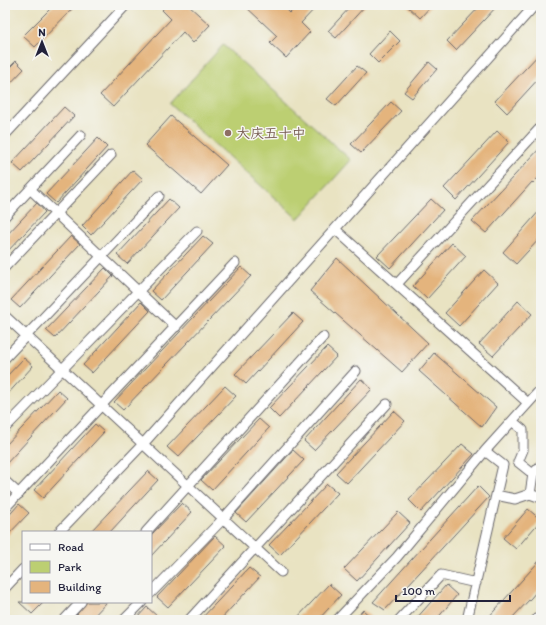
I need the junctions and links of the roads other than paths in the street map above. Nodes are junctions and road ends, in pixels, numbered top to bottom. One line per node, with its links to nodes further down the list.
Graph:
1 (126, 5): 4 (street)
2 (535, 5): 11 (street)
3 (541, 127): 16 (street)
4 (5, 135)
5 (81, 135): 7 (street)
6 (111, 155): 9 (street)
7 (30, 189): 9 (street); 10 (street)
8 (159, 196): 13 (street)
9 (56, 213): 13 (street); 15 (street)
10 (5, 216)
11 (335, 229): 16 (street); 31 (street)
12 (197, 230): 17 (street)
13 (101, 256): 17 (street); 20 (street)
14 (235, 263): 19 (street)
15 (5, 267)
16 (397, 284): 26 (street)
17 (139, 292): 19 (street); 23 (street)
18 (5, 316): 20 (street)
19 (176, 327): 28 (street)
20 (26, 335): 22 (street); 23 (street)
21 (323, 337): 38 (street)
22 (5, 358)
23 (62, 369): 28 (street); 30 (street)
24 (356, 371): 44 (street)
25 (541, 389): 26 (street)
26 (528, 403): 29 (street)
27 (387, 404): 47 (street)
28 (101, 405): 31 (street); 39 (street)
29 (512, 421): 32 (street); 33 (street)
30 (5, 428)
31 (143, 444): 38 (street); 45 (street)
32 (486, 451): 34 (street); 59 (street)
33 (518, 462): 34 (street); 36 (street)
34 (503, 465): 41 (street)
35 (541, 465): 36 (street)
36 (533, 474): 40 (street)
37 (5, 481): 39 (street)
38 (188, 486): 44 (street); 46 (street)
39 (19, 494): 43 (street)
40 (530, 494): 41 (street); 42 (street)
41 (496, 495): 50 (street)
42 (541, 498)
43 (5, 508)
44 (223, 519): 47 (street); 52 (street)
45 (59, 531)
46 (147, 531)
47 (255, 549): 49 (street); 58 (street)
48 (22, 570): 51 (street)
49 (281, 572)
50 (476, 583): 60 (street); 61 (street)
51 (5, 588)
52 (152, 592)
53 (80, 603): 56 (street)
54 (141, 603): 57 (street)
55 (541, 615): 62 (street)
56 (64, 620)
57 (124, 620)
58 (189, 620)
59 (337, 620)
60 (399, 620)
61 (467, 620)
62 (536, 620)

